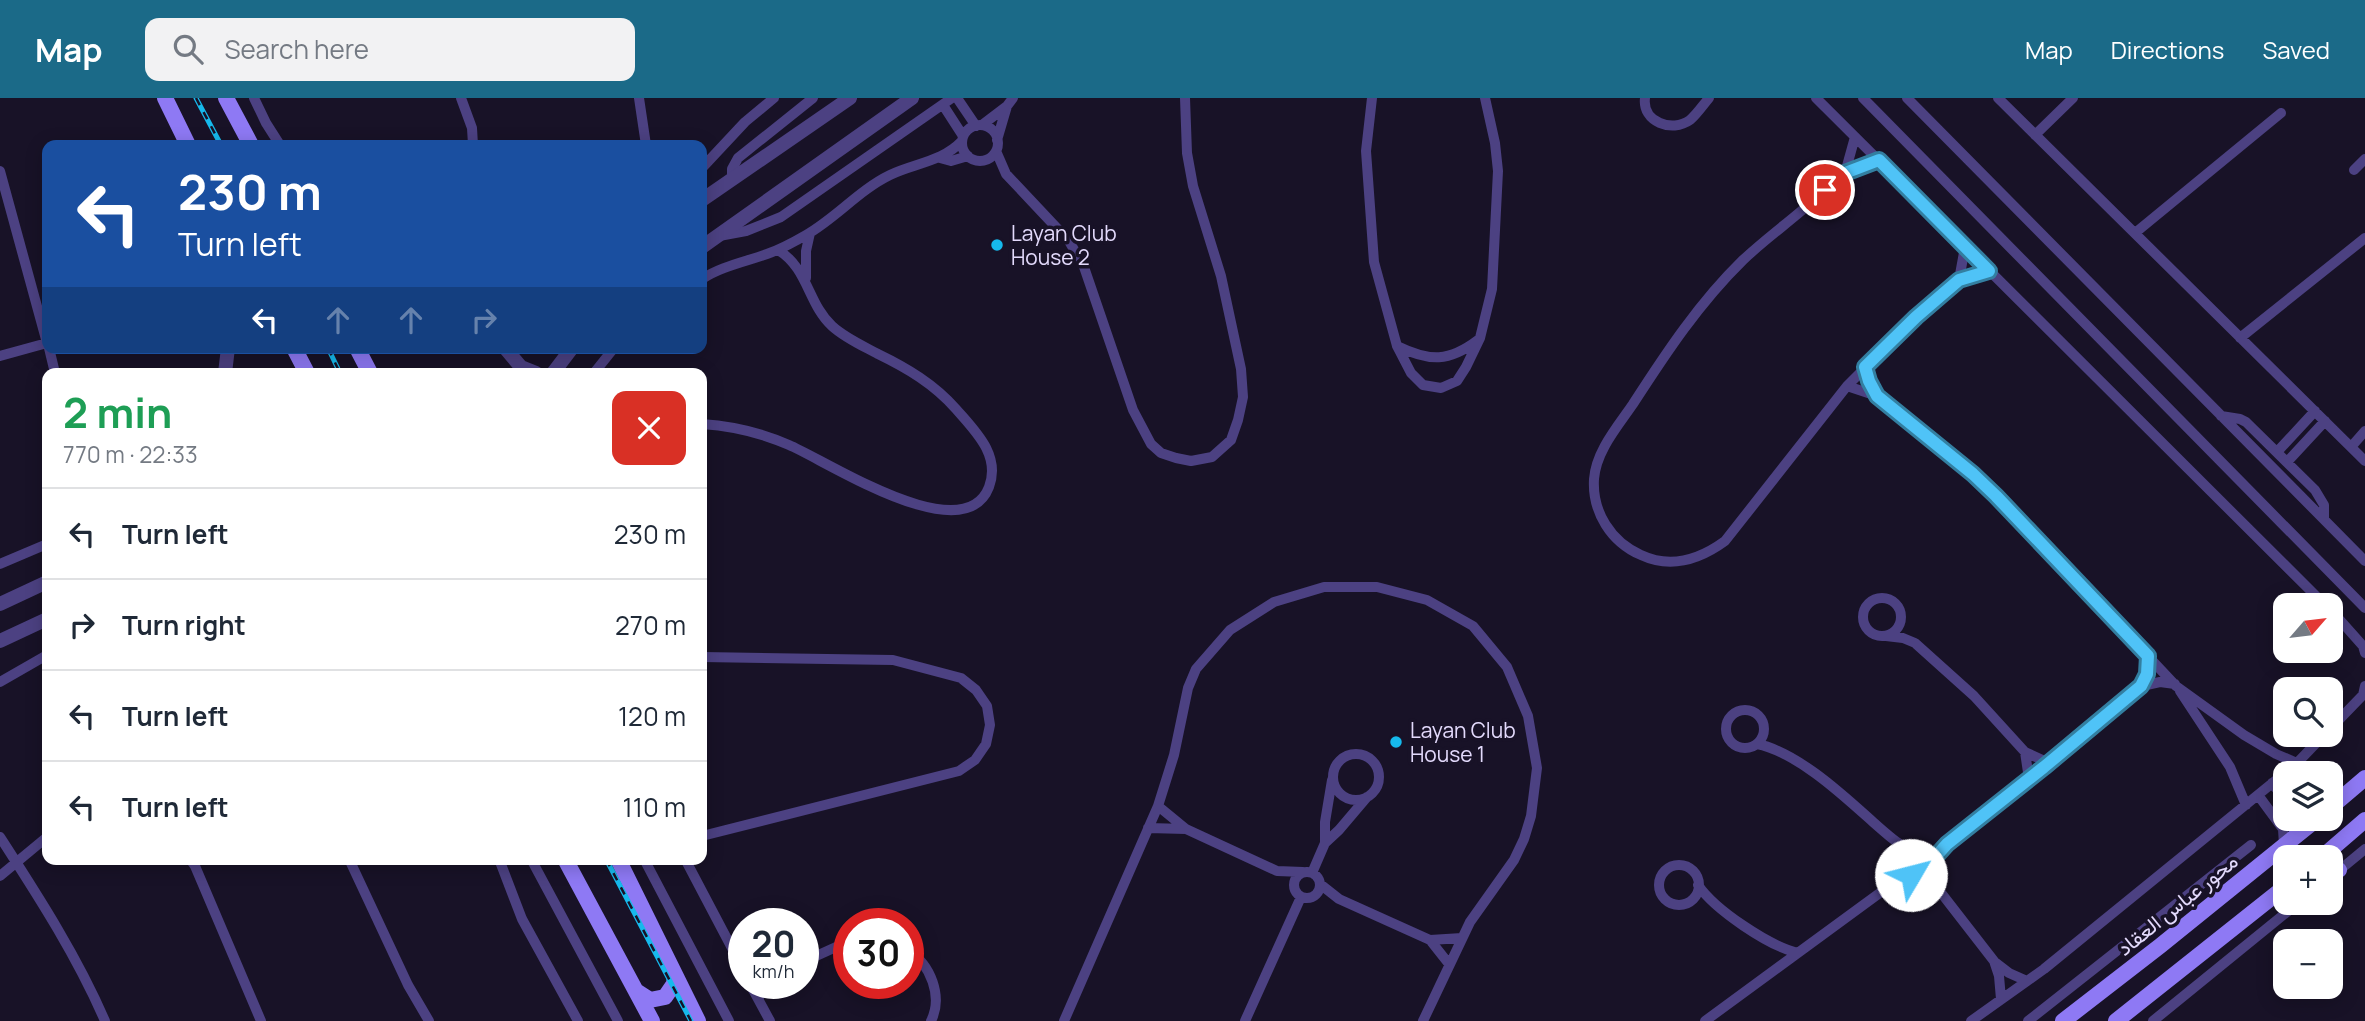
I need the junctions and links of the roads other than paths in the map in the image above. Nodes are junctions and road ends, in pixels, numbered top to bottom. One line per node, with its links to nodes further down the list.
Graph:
1 (165, 98): 27 (main road)
2 (226, 98): 28 (main road)
3 (254, 98): 29 (street)
4 (461, 98): 30 (street)
5 (639, 98): 31 (street)
6 (774, 98): 38 (street)
7 (813, 98): 43 (street)
8 (850, 98): 43 (street)
9 (912, 98): 47 (street)
10 (1185, 98): 42 (street)
11 (1372, 98): 60 (street)
12 (1485, 98): 57 (street)
13 (1645, 98): 14 (street)
14 (1709, 98)
15 (1816, 98): 25 (street)
16 (1863, 98): 87 (street)
17 (1907, 98): 72 (street)
18 (1998, 98): 24 (street)
19 (2073, 98): 24 (street)
20 (950, 100): 23 (street); 26 (street); 47 (street)
21 (1010, 102): 23 (street); 32 (street)
22 (2280, 113): 46 (street)
23 (979, 125): 26 (street); 32 (street)
24 (2035, 135): 46 (street)
25 (1855, 137): 36 (street); 41 (street)
26 (963, 138): 33 (street); 34 (street)
27 (186, 140)
28 (248, 140)
29 (277, 140)
30 (473, 140)
31 (645, 140)
32 (997, 145): 37 (street); 42 (street)
33 (968, 156): 34 (street); 37 (street)
34 (940, 158): 45 (street)
35 (2365, 159): 39 (street)
36 (1879, 160): 41 (street); 50 (street)
37 (982, 161): 42 (street)
38 (707, 163)
39 (2354, 170)
40 (0, 171): 56 (street)
41 (1845, 173): 69 (street)
42 (1006, 174)
43 (732, 180): 44 (street)
44 (707, 197)
45 (810, 233): 51 (street); 55 (street)
46 (2135, 233): 58 (street)
47 (716, 237): 49 (street)
48 (2365, 238): 58 (street)
49 (707, 243)
50 (1965, 247): 52 (street); 54 (street)
51 (778, 250): 53 (street); 55 (street)
52 (1989, 271): 54 (street); 85 (street)
53 (707, 277)
54 (1959, 280): 65 (street)
55 (807, 285): 74 (street)
56 (42, 325)
57 (1480, 338): 60 (street); 60 (street)
58 (2240, 338): 71 (street)
59 (42, 344): 64 (street)
60 (1397, 346)
61 (510, 354): 66 (street)
62 (567, 354): 67 (street)
63 (609, 354): 68 (street)
64 (0, 356)
65 (1865, 367): 69 (street); 70 (street)
66 (525, 368)
67 (557, 368)
68 (598, 368)
69 (1847, 386): 70 (street)
70 (1877, 396): 95 (street)
71 (2315, 411): 73 (street); 77 (street)
72 (2221, 416): 77 (street); 80 (street)
73 (2325, 421): 76 (street); 79 (street)
74 (707, 425)
75 (2365, 431): 76 (street)
76 (2350, 447): 78 (street)
77 (2277, 452): 79 (street)
78 (2365, 461)
79 (2287, 462): 80 (street)
80 (2324, 519): 82 (street)
81 (42, 546): 83 (street)
82 (2365, 561)
83 (0, 564)
84 (42, 584): 86 (street)
85 (2313, 593)
86 (0, 604)
87 (2365, 608)
88 (1901, 616): 91 (street); 91 (street); 93 (street)
89 (42, 622): 92 (street)
90 (2343, 623): 94 (street)
91 (1886, 636): 93 (street)
92 (0, 641)
93 (1914, 643): 107 (street)
94 (2365, 653)
95 (2148, 656): 99 (street); 100 (street)
96 (707, 657): 124 (street)
97 (42, 658): 98 (street)
98 (0, 682)
99 (2176, 685): 100 (street); 108 (street); 118 (street)
100 (2141, 686): 110 (street)
101 (2365, 686): 102 (street)
102 (2343, 716)
103 (1764, 729): 104 (street); 104 (street); 106 (street)
104 (1757, 744): 106 (street)
105 (2312, 747): 109 (street)
106 (1781, 752): 128 (street)
107 (2025, 752): 110 (street); 113 (street)
108 (2292, 761)
109 (2299, 761)
110 (2049, 762): 113 (street)
111 (2365, 778): 117 (main road)
112 (1332, 779): 116 (street); 116 (street); 127 (street)
113 (2029, 779): 129 (street)
114 (2272, 783): 115 (street)
115 (2258, 795): 118 (street); 131 (street)
116 (1367, 797): 127 (street)
117 (2343, 797)
118 (2246, 805): 172 (street)
119 (1158, 806): 121 (street); 122 (street); 162 (street)
120 (2365, 820): 132 (main road)
121 (1148, 828): 122 (street); 186 (street)
122 (1186, 829): 148 (street)
123 (2300, 831): 131 (main road, محور عباس العقاد)
124 (707, 835)
125 (0, 837): 136 (street)
126 (42, 841): 136 (street)
127 (1325, 843): 149 (street)
128 (1896, 844): 134 (street); 146 (street)
129 (1947, 844): 134 (street); 145 (street)
130 (2251, 845): 191 (street)
131 (2284, 845)
132 (2336, 845)
133 (2365, 849): 147 (street)
134 (1918, 853): 145 (street); 146 (street)
135 (2273, 854): 192 (main road, محور عباس العقاد)
136 (17, 863): 150 (street); 176 (street)
137 (194, 865): 177 (street)
138 (352, 865): 178 (street)
139 (501, 865): 179 (street)
140 (534, 865): 180 (street)
141 (568, 865): 173 (main road)
142 (621, 865): 171 (main road)
143 (647, 865): 183 (street)
144 (689, 865): 163 (street)
145 (1929, 865): 151 (street); 155 (street)
146 (1905, 866): 151 (street); 154 (street)
147 (2343, 866)
148 (1276, 871): 149 (street); 156 (street)
149 (1308, 872): 152 (street); 156 (street)
150 (0, 876)
151 (1915, 877): 154 (street); 155 (street)
152 (1320, 884): 156 (street); 158 (street)
153 (1698, 884): 159 (street); 159 (street); 160 (street)
154 (1892, 884): 166 (street)
155 (1942, 894): 167 (street)
156 (1302, 895): 158 (street); 187 (street)
157 (2273, 896): 193 (main road)
158 (1339, 899): 164 (street)
159 (1688, 903): 160 (street)
160 (1718, 908): 165 (street)
161 (2283, 915): 194 (street)
162 (1462, 938): 164 (street); 168 (street)
163 (728, 940)
164 (1430, 940): 168 (street)
165 (1772, 942): 166 (street); 170 (street)
166 (1798, 953): 170 (street)
167 (1994, 961): 172 (street); 175 (street)
168 (1449, 964): 188 (street)
169 (924, 965): 185 (street)
170 (1777, 969): 189 (street)
171 (674, 976): 173 (main road); 182 (main road)
172 (2026, 981): 175 (street)
173 (636, 991): 181 (main road)
174 (759, 999): 184 (street)
175 (2001, 999): 190 (street)
176 (105, 1021)
177 (261, 1021)
178 (429, 1021)
179 (578, 1021)
180 (618, 1021)
181 (652, 1021)
182 (698, 1021)
183 (729, 1021)
184 (770, 1021)
185 (931, 1021)
186 (1064, 1021)
187 (1245, 1021)
188 (1423, 1021)
189 (1705, 1021)
190 (1971, 1021)
191 (2028, 1021)
192 (2063, 1021)
193 (2116, 1021)
194 (2152, 1021)

